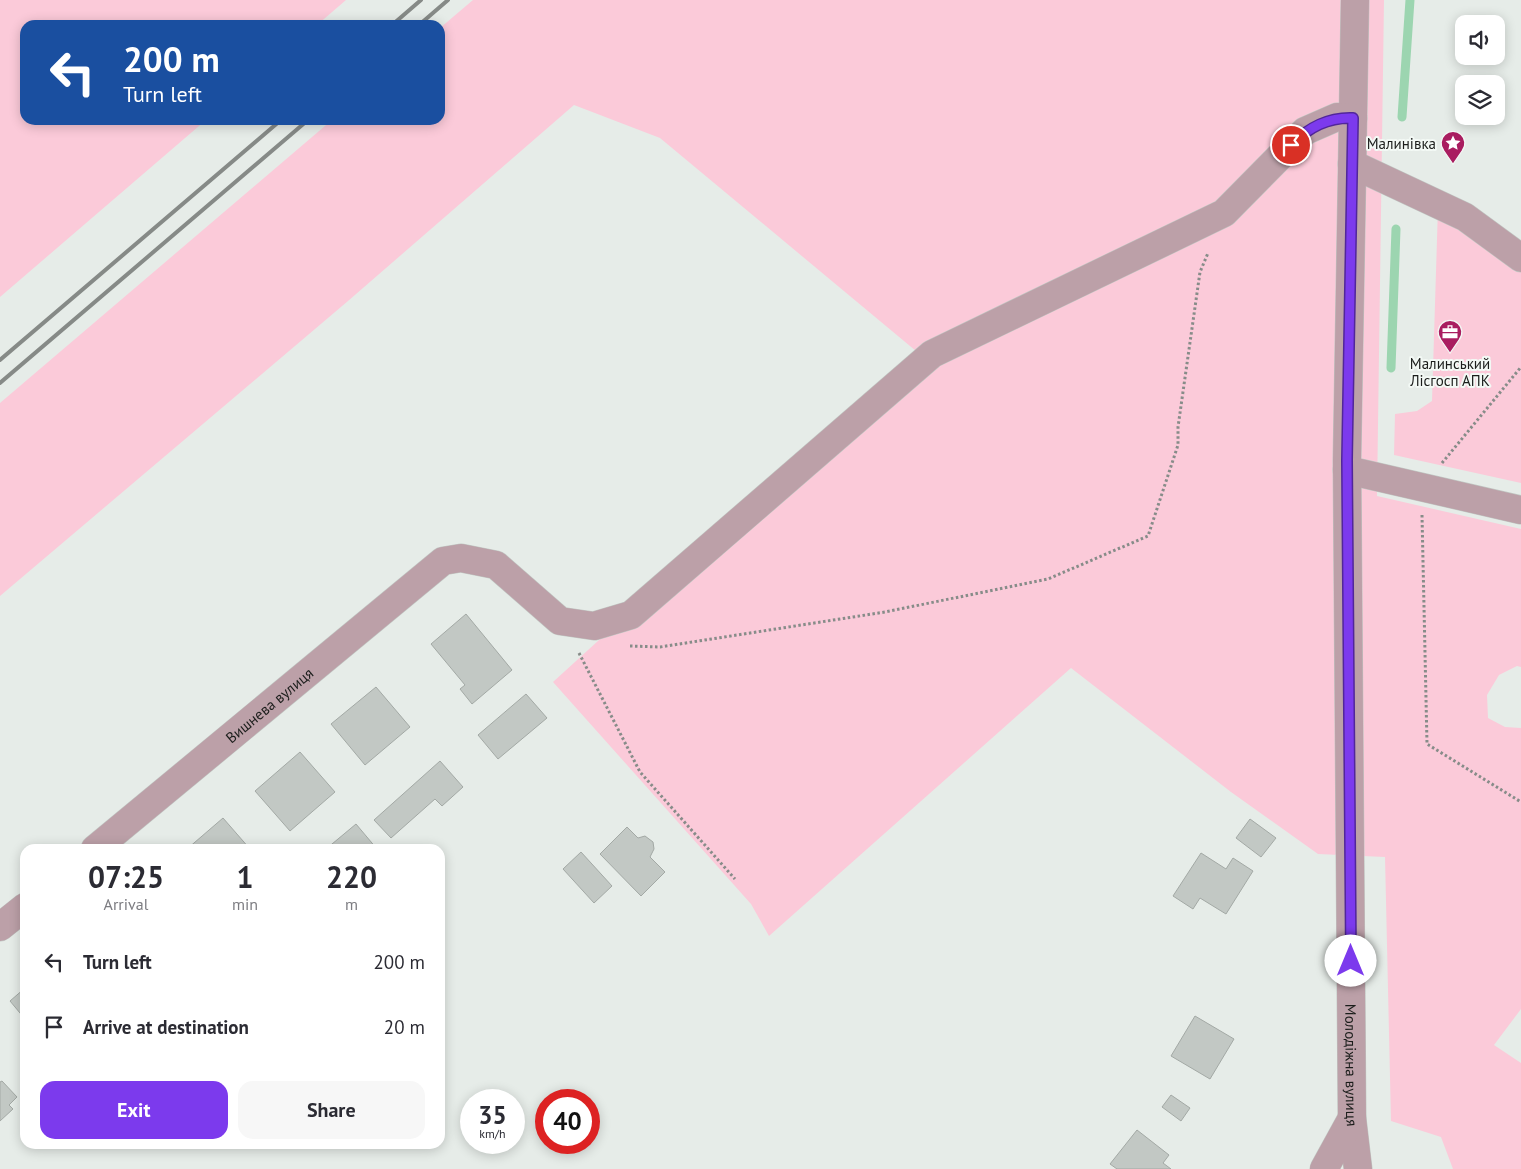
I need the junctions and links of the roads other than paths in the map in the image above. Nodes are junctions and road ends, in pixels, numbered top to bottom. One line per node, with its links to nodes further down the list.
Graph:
1 (1355, 0): 2 (street, Молодіжна вулиця)
2 (1353, 118): 3 (street, Молодіжна вулиця); 7 (street, Вишнева вулиця)
3 (1352, 164): 4 (street); 5 (street, Молодіжна вулиця)
4 (1521, 258)
5 (1347, 470): 6 (street); 10 (street, Молодіжна вулиця)
6 (1521, 510)
7 (101, 844)
8 (20, 910): 9 (street)
9 (0, 927)
10 (1352, 1118): 11 (street); 12 (street, Молодіжна вулиця)
11 (1324, 1169)
12 (1358, 1169)

